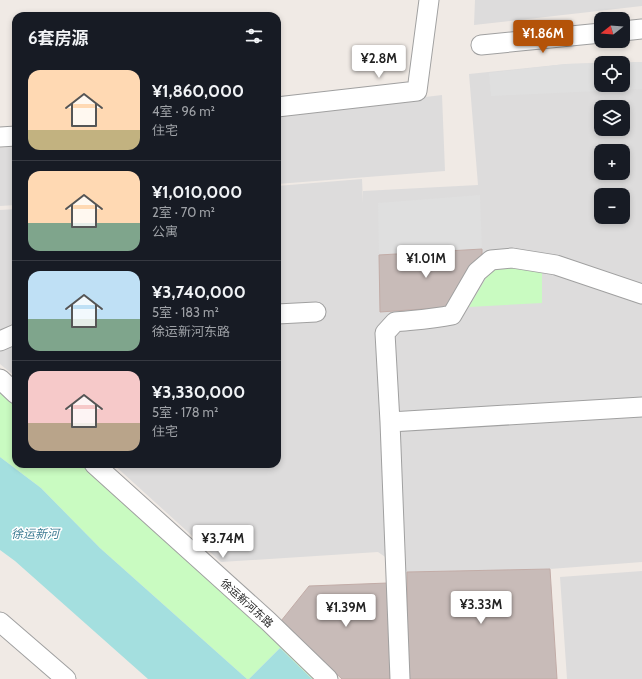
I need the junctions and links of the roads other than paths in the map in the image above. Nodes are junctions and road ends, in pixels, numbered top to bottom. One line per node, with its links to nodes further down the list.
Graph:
1 (429, 0): 6 (street)
2 (642, 29): 3 (street)
3 (630, 30)
4 (594, 34): 5 (street)
5 (481, 45)
6 (281, 107)
7 (12, 136): 8 (street)
8 (0, 137)
9 (642, 294): 17 (street)
10 (316, 312): 11 (street)
11 (281, 314)
12 (12, 336): 13 (street)
13 (0, 341)
14 (0, 379): 15 (street)
15 (12, 390)
16 (642, 407): 17 (street)
17 (390, 422): 22 (street)
18 (98, 468): 21 (street, 徐运新河东路)
19 (0, 622): 20 (street)
20 (66, 679)
21 (328, 679)
22 (400, 679)

